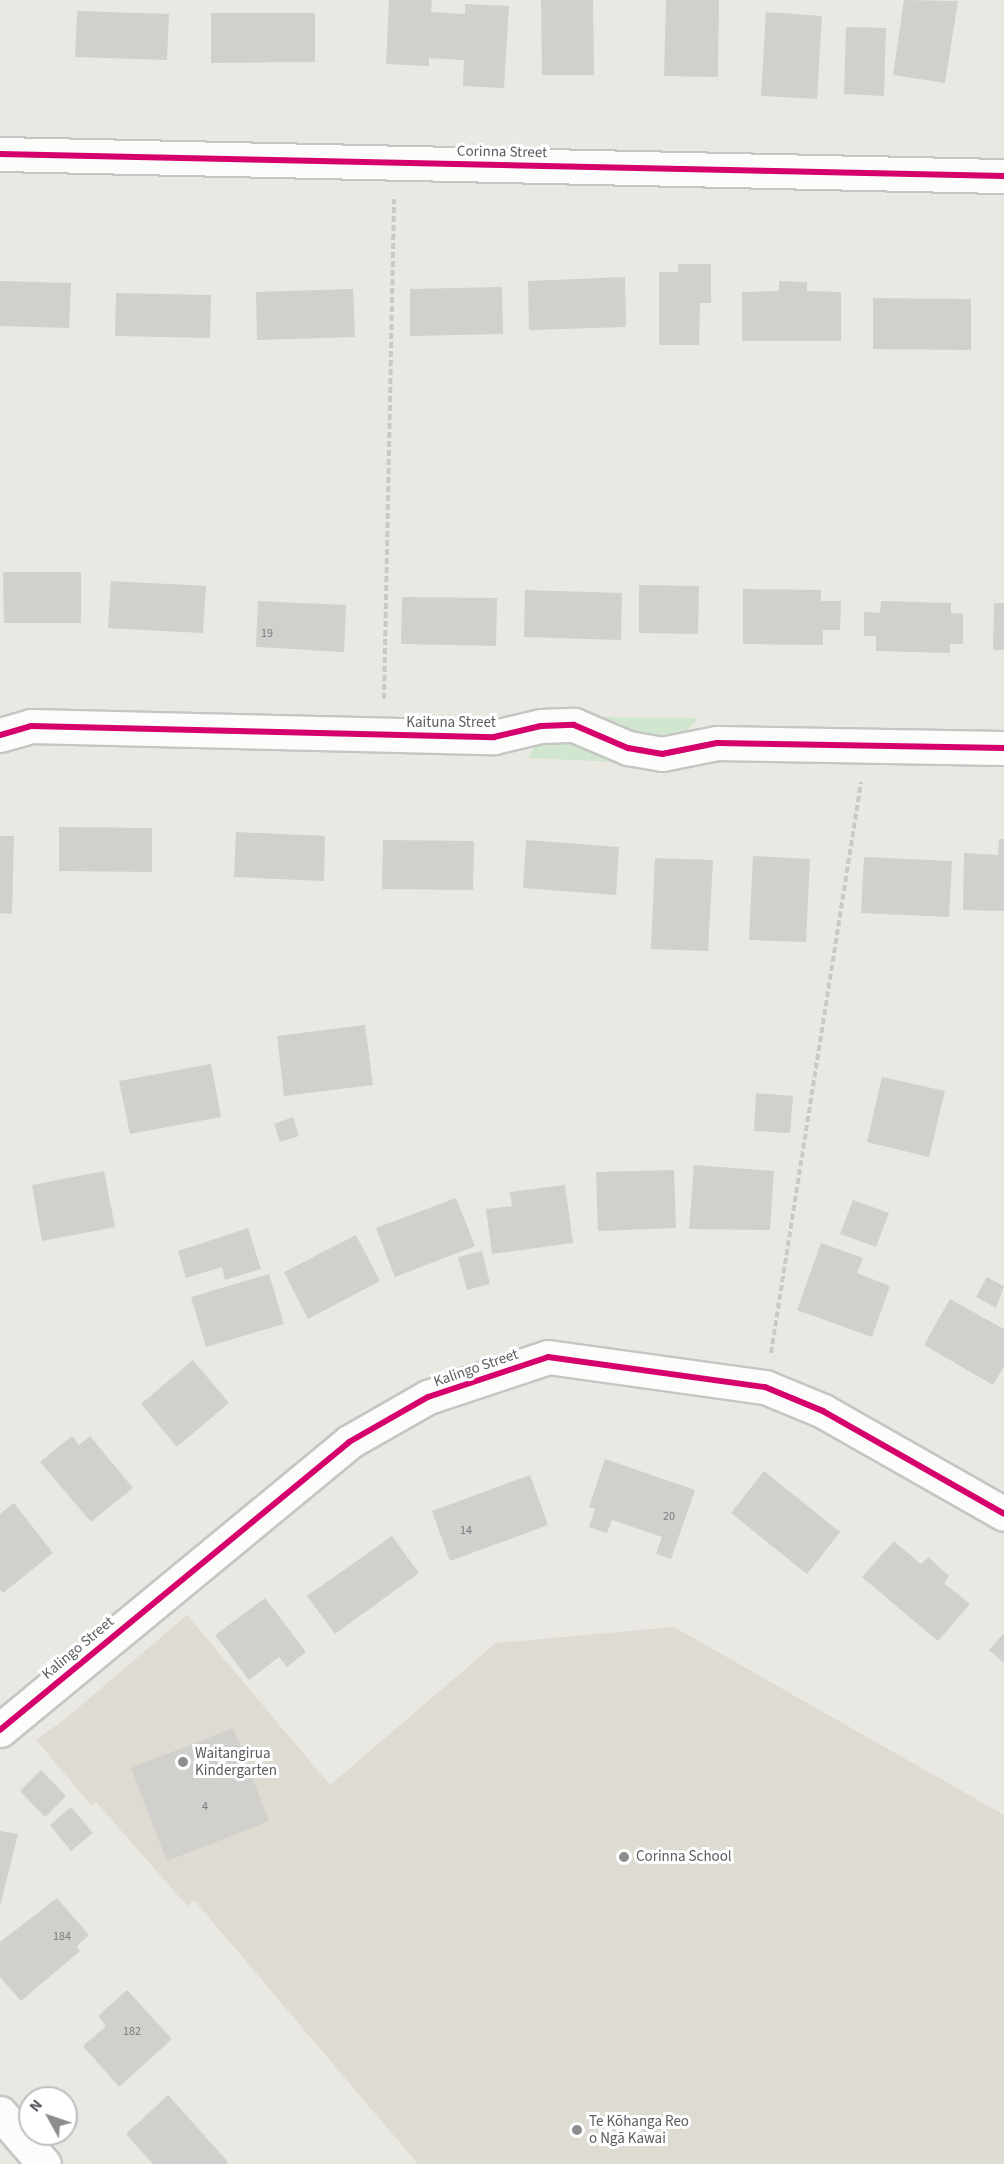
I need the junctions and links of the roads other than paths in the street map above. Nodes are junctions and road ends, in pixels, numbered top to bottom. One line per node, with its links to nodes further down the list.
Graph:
1 (0, 154): 2 (street, Corinna Street)
2 (1004, 176)
3 (0, 735): 4 (street, Kaituna Street)
4 (1004, 748)
5 (1004, 1514): 6 (street, Kalingo Street)
6 (0, 1730)
7 (0, 2112): 8 (street)
8 (44, 2164)

